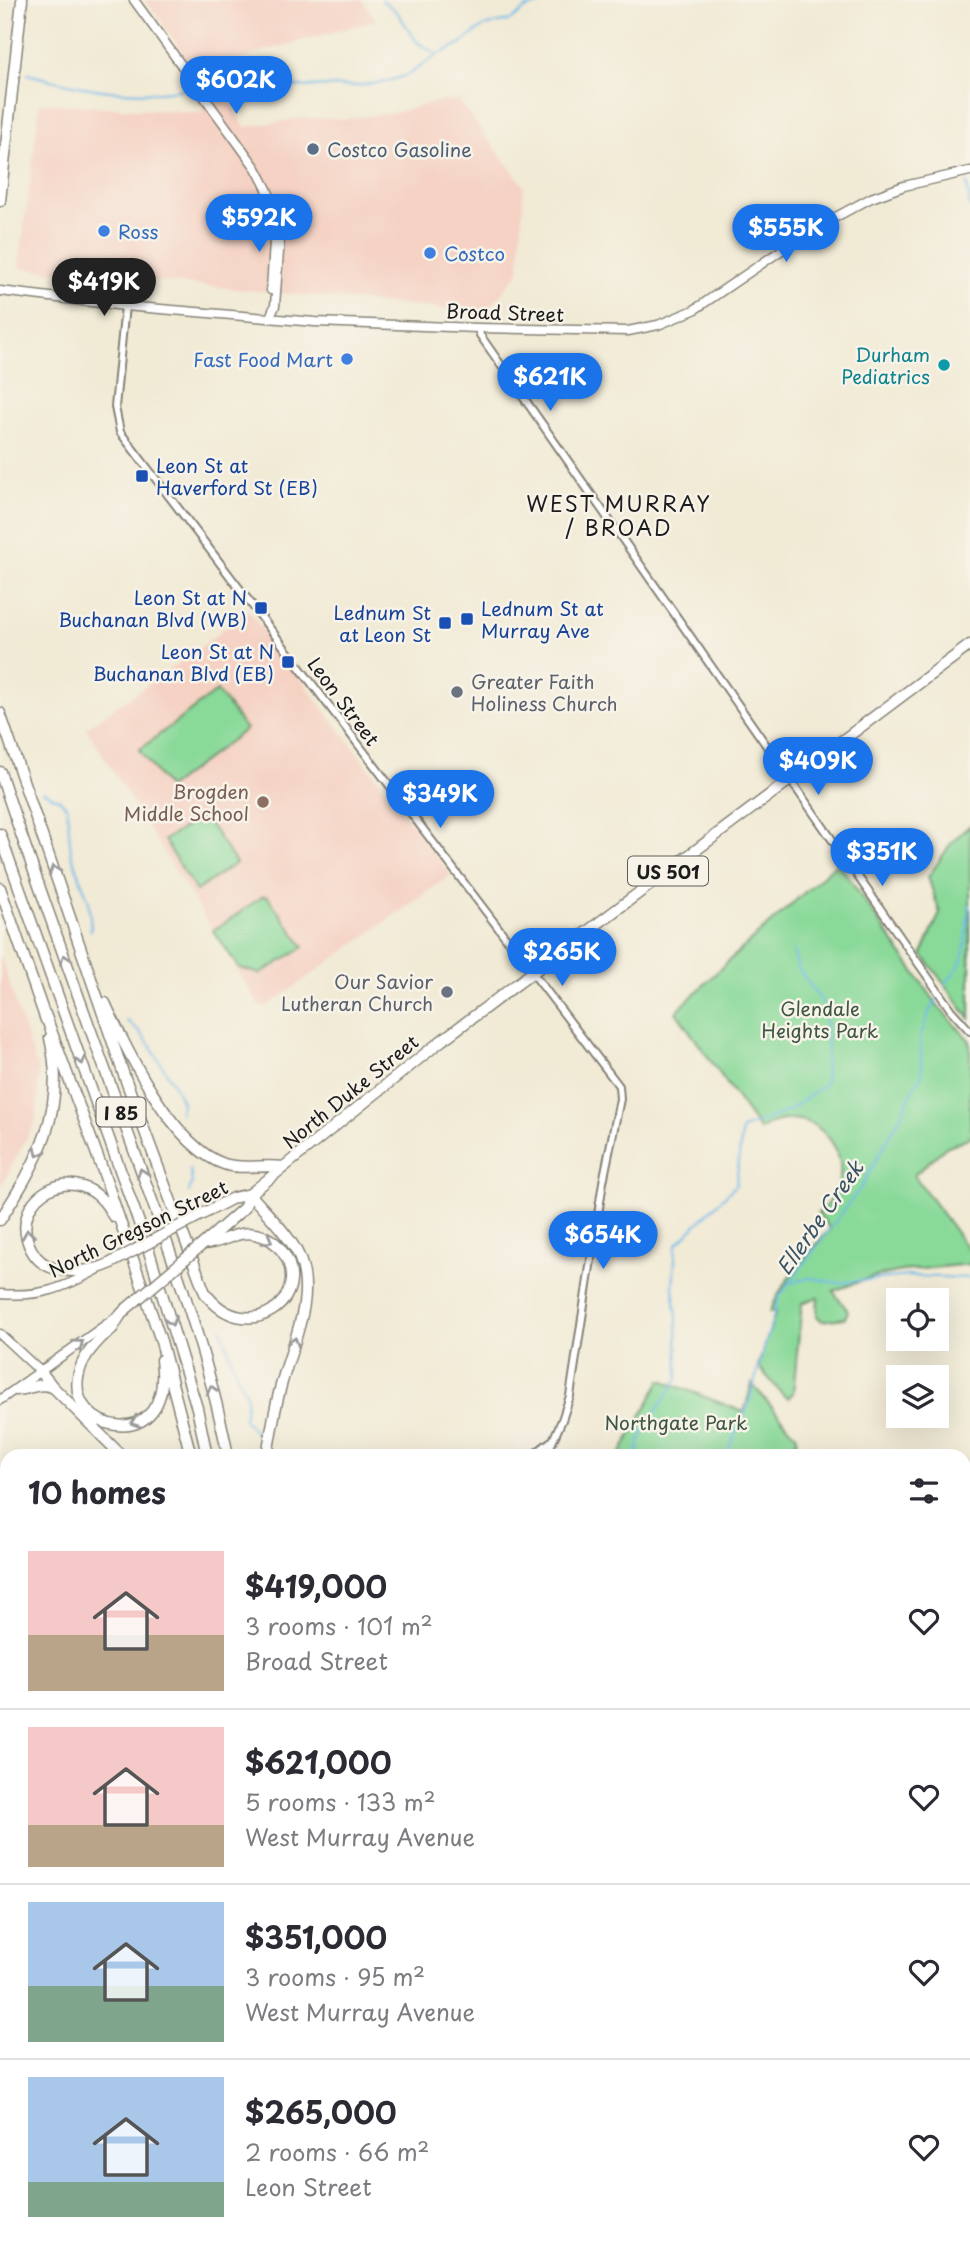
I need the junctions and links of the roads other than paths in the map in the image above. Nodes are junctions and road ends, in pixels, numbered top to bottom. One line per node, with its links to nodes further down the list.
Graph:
1 (22, 0): 4 (highway)
2 (134, 0): 7 (main road)
3 (967, 171): 8 (main road, Broad Street)
4 (0, 201)
5 (3, 292): 6 (main road, Broad Street)
6 (125, 306): 7 (main road, Broad Street); 16 (street, Leon Street)
7 (270, 317): 8 (main road, Broad Street)
8 (478, 328): 12 (street)
9 (970, 645): 12 (highway, North Duke Street / US 501)
10 (0, 713): 15 (highway, one-way to 10)
11 (0, 772): 37 (highway, I 85, one-way to 11)
12 (790, 780): 16 (highway, North Duke Street / US 501); 18 (street)
13 (0, 834): 36 (highway, I 85, one-way to 36)
14 (0, 888): 17 (highway, US 501)
15 (85, 958): 19 (highway); 23 (highway, one-way to 15)
16 (533, 974): 19 (highway, North Duke Street / US 501); 33 (street, Leon Street)
17 (45, 1014): 21 (highway, one-way to 21); 22 (highway, US 501)
18 (970, 1031)
19 (283, 1167): 20 (highway, North Duke Street / US 501)
20 (250, 1194): 23 (highway, North Duke Street / US 501); 24 (highway, North Gregson Street / US 501, bridge); 38 (highway, one-way to 20)
21 (0, 1220)
22 (121, 1228): 24 (highway, one-way to 22); 27 (highway, US 501)
23 (204, 1244): 26 (highway, North Duke Street / US 501, bridge)
24 (105, 1267): 25 (main road, North Gregson Street)
25 (0, 1294)
26 (122, 1312): 27 (highway, US 501, one-way to 26); 29 (main road, North Duke Street, one-way to 26)
27 (152, 1319): 35 (highway)
28 (0, 1334): 29 (main road)
29 (41, 1372): 30 (highway); 31 (main road, North Duke Street)
30 (52, 1387): 31 (highway); 34 (highway)
31 (16, 1390): 32 (main road, North Duke Street)
32 (0, 1400)
33 (551, 1441): 39 (street); 40 (street)
34 (115, 1449)
35 (189, 1449)
36 (206, 1449)
37 (227, 1449)
38 (268, 1449)
39 (541, 1449)
40 (548, 1449)

